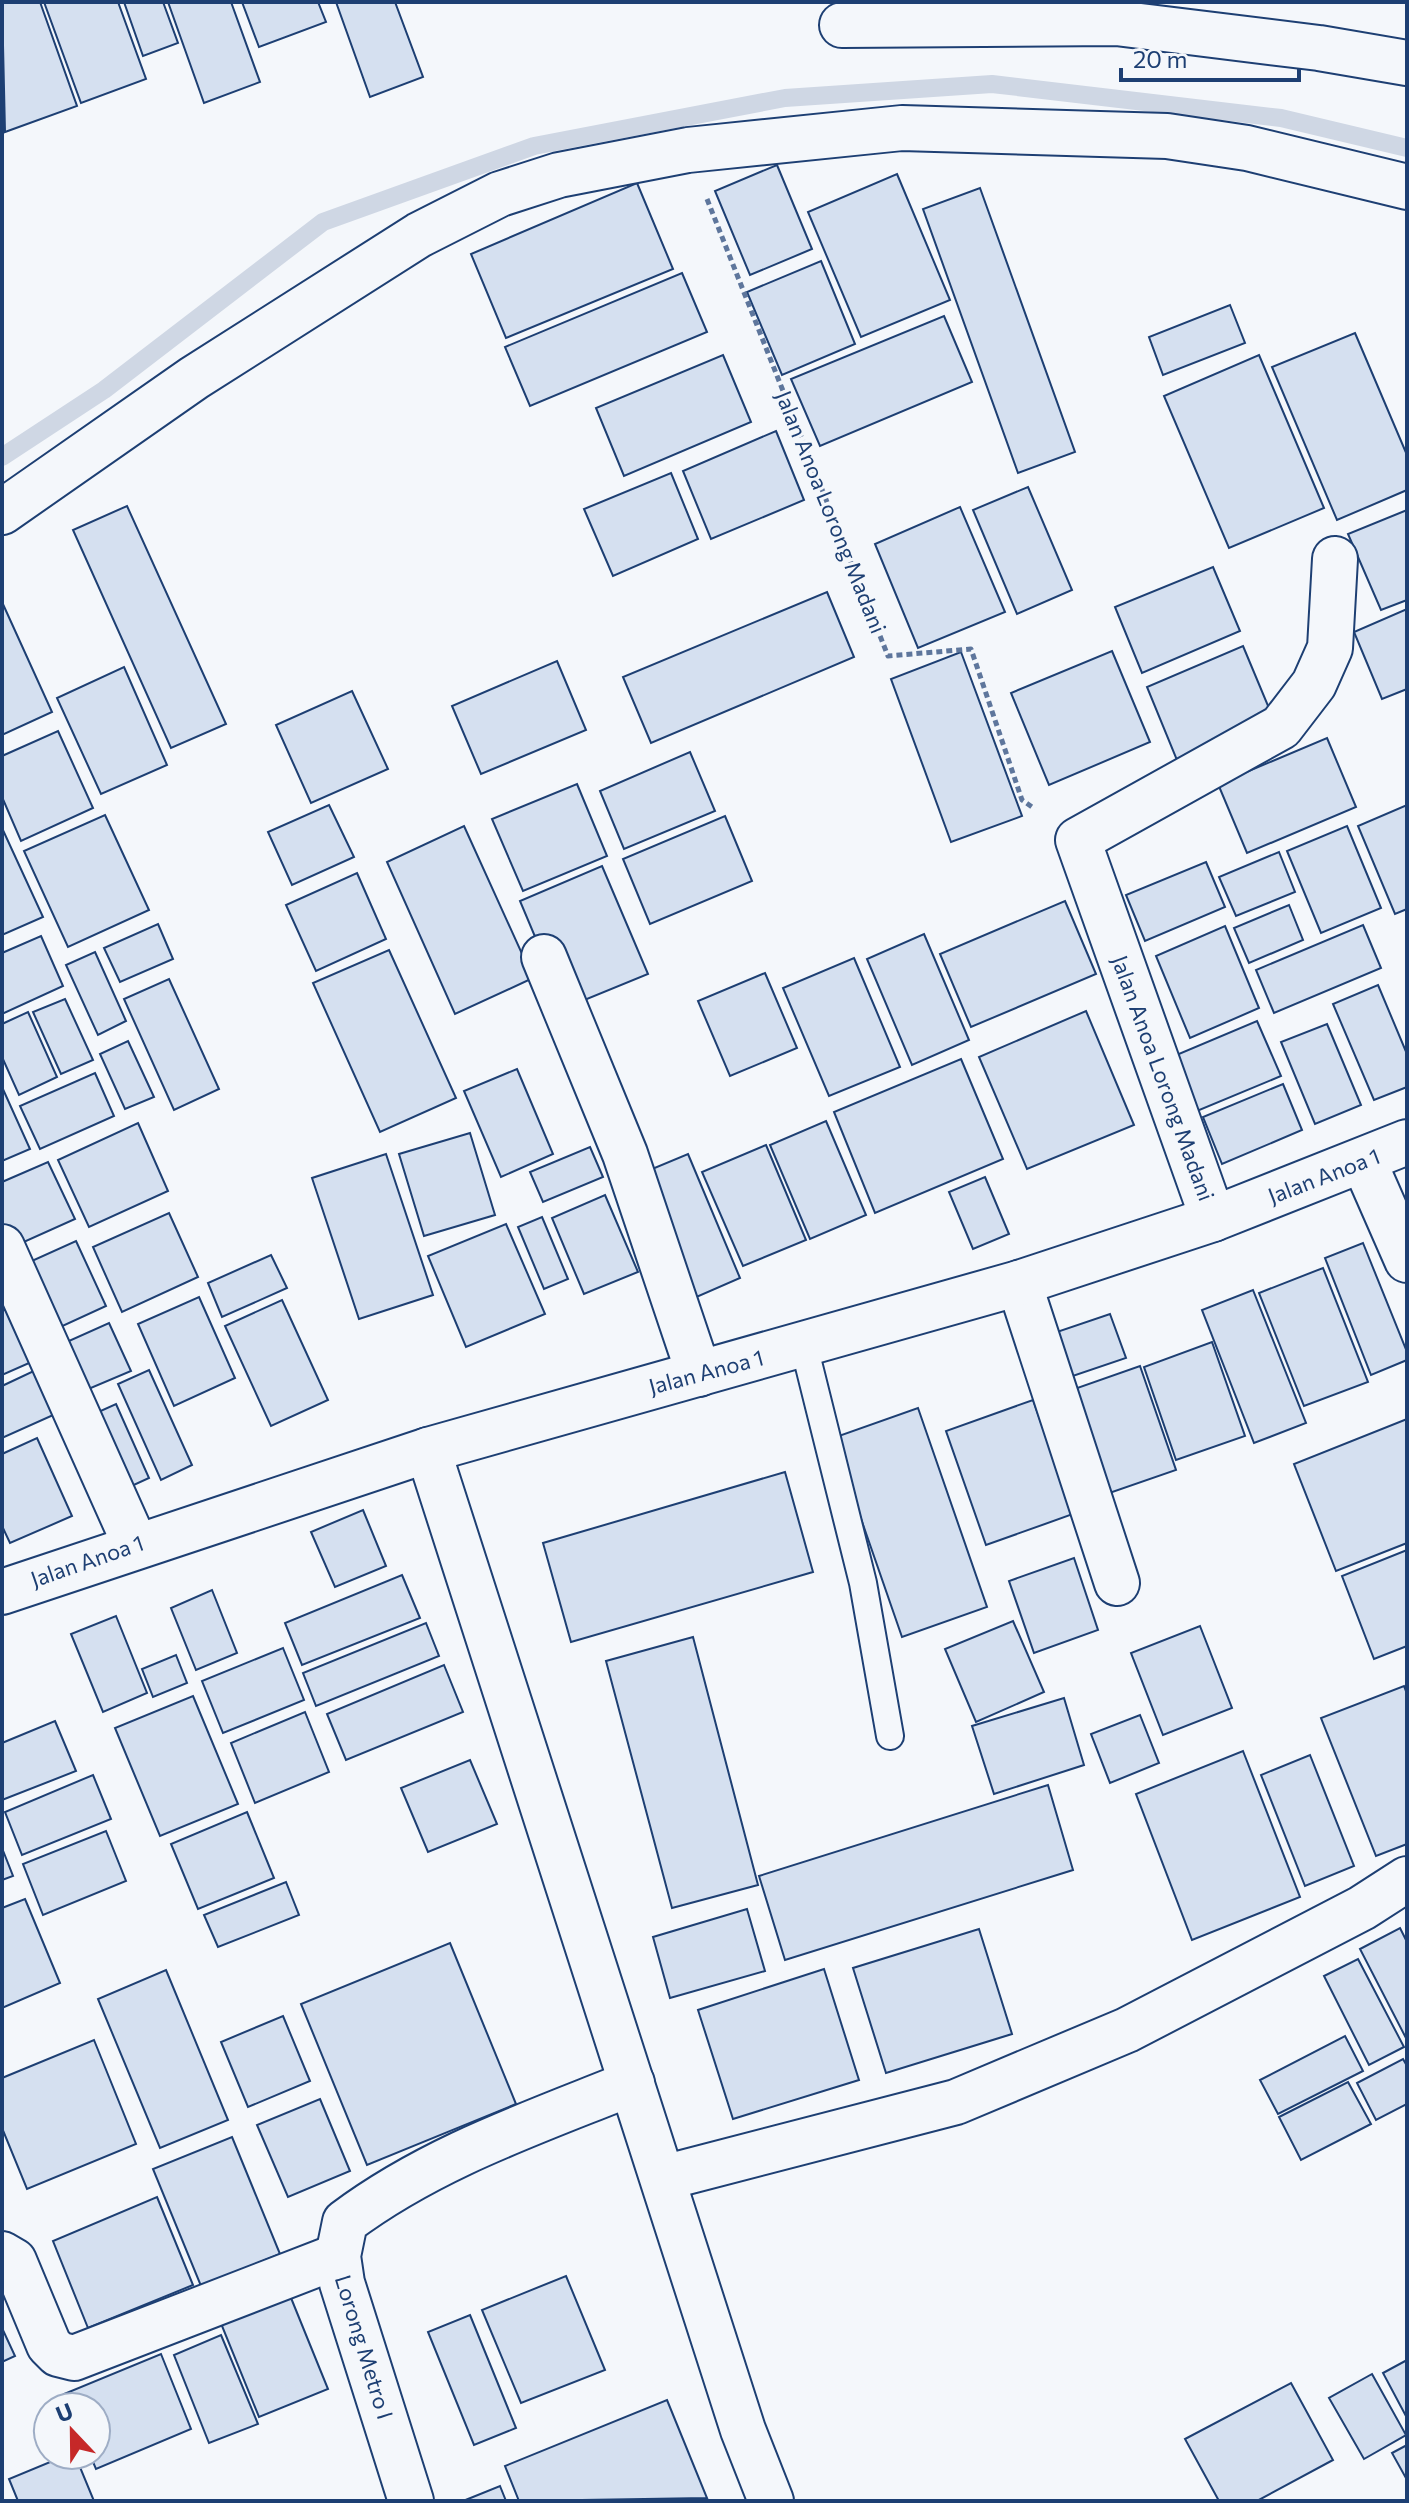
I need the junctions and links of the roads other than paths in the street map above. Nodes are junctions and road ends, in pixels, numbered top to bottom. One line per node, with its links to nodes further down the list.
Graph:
1 (842, 25): 2 (street)
2 (1407, 63)
3 (1407, 187): 4 (street)
4 (2, 512)
5 (1335, 559): 9 (street, Jalan Anoa Lorong Madani)
6 (544, 957): 14 (street)
7 (1407, 1142): 8 (street, Jalan Anoa 1)
8 (1364, 1162): 9 (street, Jalan Anoa 1); 11 (street)
9 (1213, 1219): 12 (street, Jalan Anoa 1)
10 (2, 1247): 16 (street)
11 (1407, 1260)
12 (1019, 1283): 13 (street, Jalan Anoa 1); 17 (street)
13 (804, 1346): 14 (street, Jalan Anoa 1); 19 (lane)
14 (699, 1374): 15 (street, Jalan Anoa 1)
15 (428, 1450): 16 (street, Jalan Anoa 1); 21 (street)
16 (135, 1544): 18 (street, Jalan Anoa 1)
17 (1117, 1583)
18 (2, 1592)
19 (890, 1736)
20 (1407, 1879): 22 (street)
21 (632, 2083): 22 (street); 24 (street, Lorong Metro I)
22 (663, 2178): 26 (street)
23 (2, 2254): 24 (street)
24 (338, 2256): 25 (street, Lorong Metro I)
25 (411, 2501)
26 (771, 2501)

